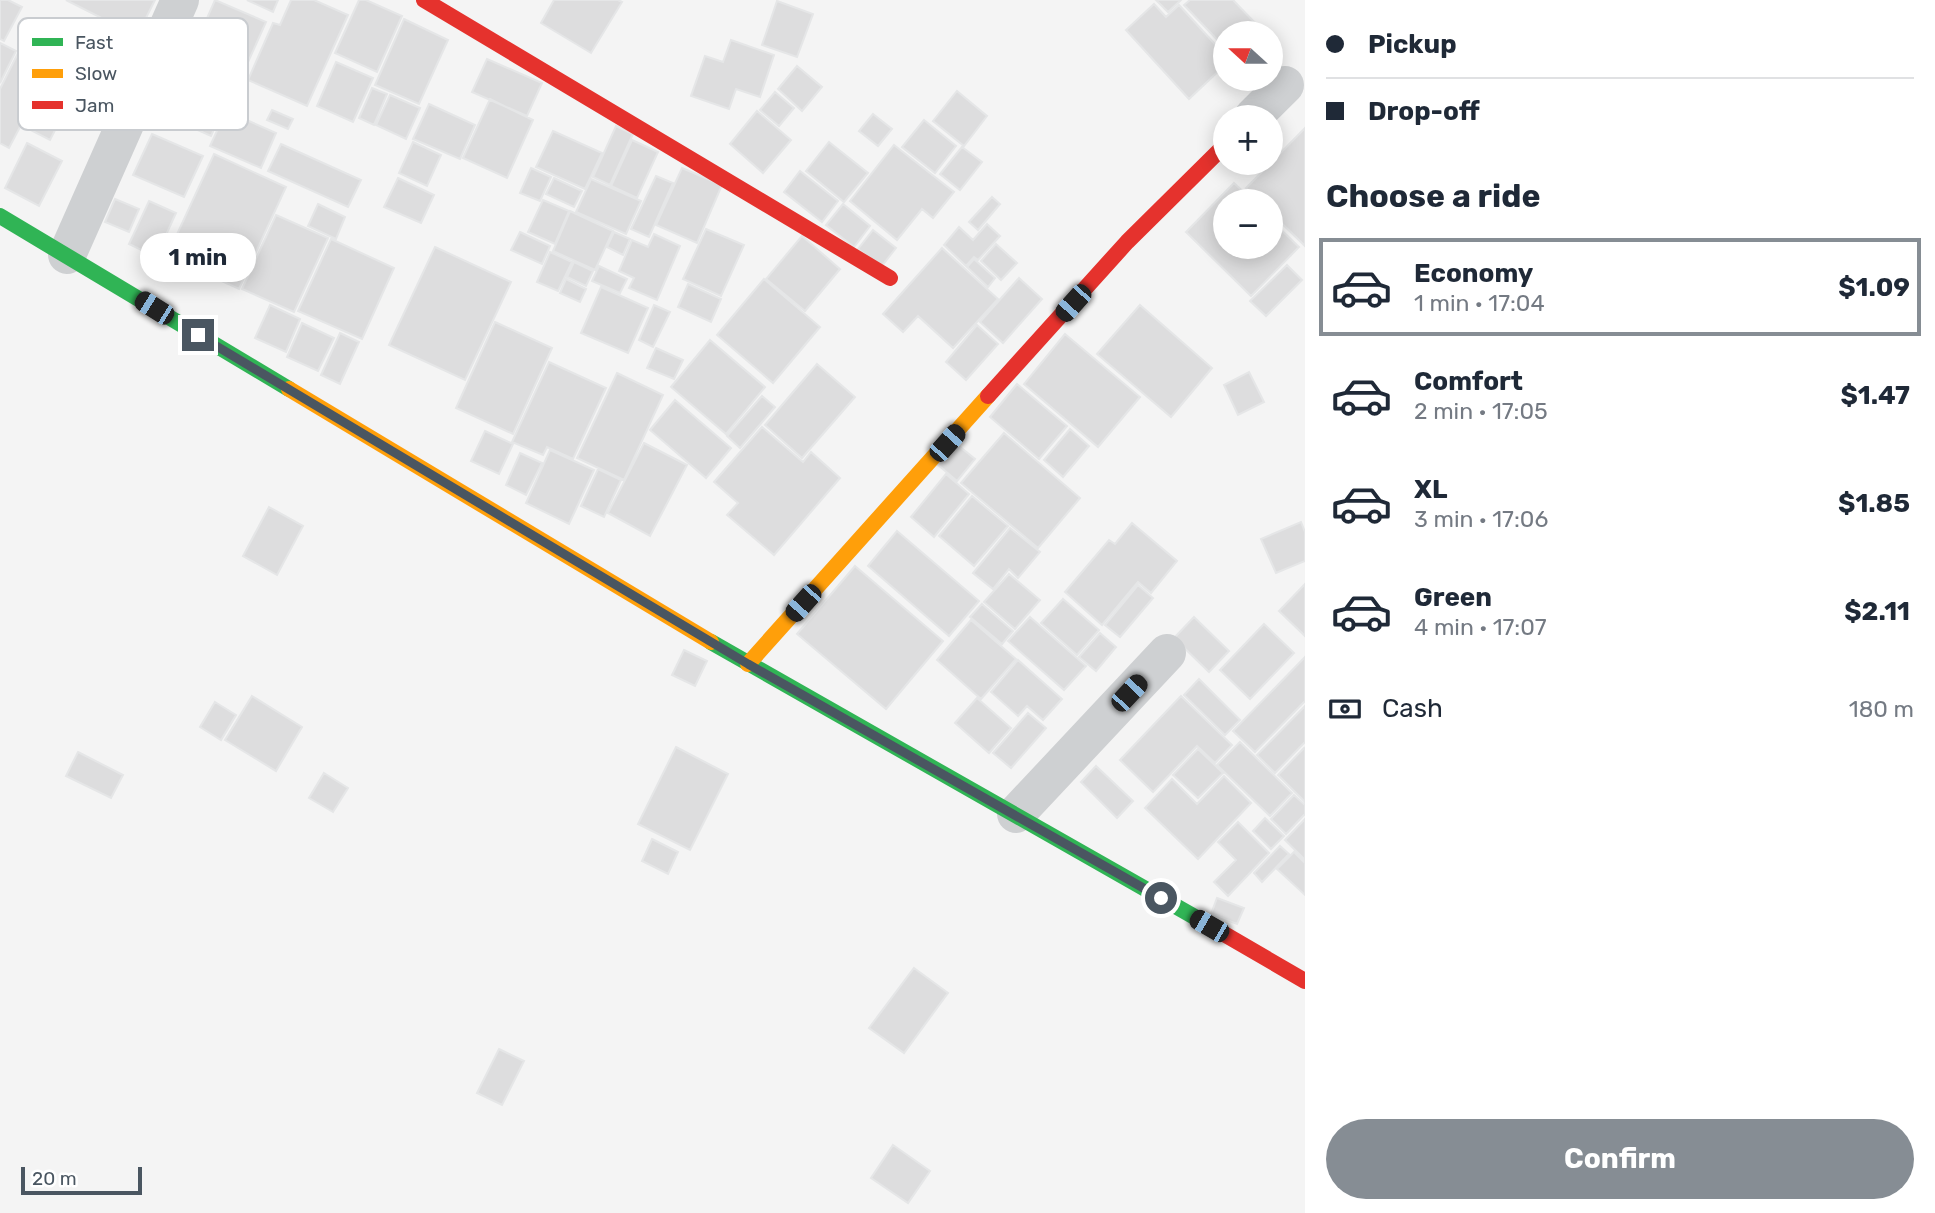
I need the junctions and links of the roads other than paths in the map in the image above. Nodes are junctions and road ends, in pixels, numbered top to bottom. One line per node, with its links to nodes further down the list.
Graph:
1 (180, 0): 3 (street)
2 (424, 0): 10 (street)
3 (172, 18)
4 (1285, 85): 5 (street)
5 (1265, 105)
6 (122, 130): 9 (street)
7 (1213, 157): 12 (street)
8 (0, 216): 9 (street)
9 (66, 255): 12 (street)
10 (890, 278)
11 (1167, 653): 13 (street)
12 (748, 664): 13 (street)
13 (1016, 814): 14 (street)
14 (1305, 981)

